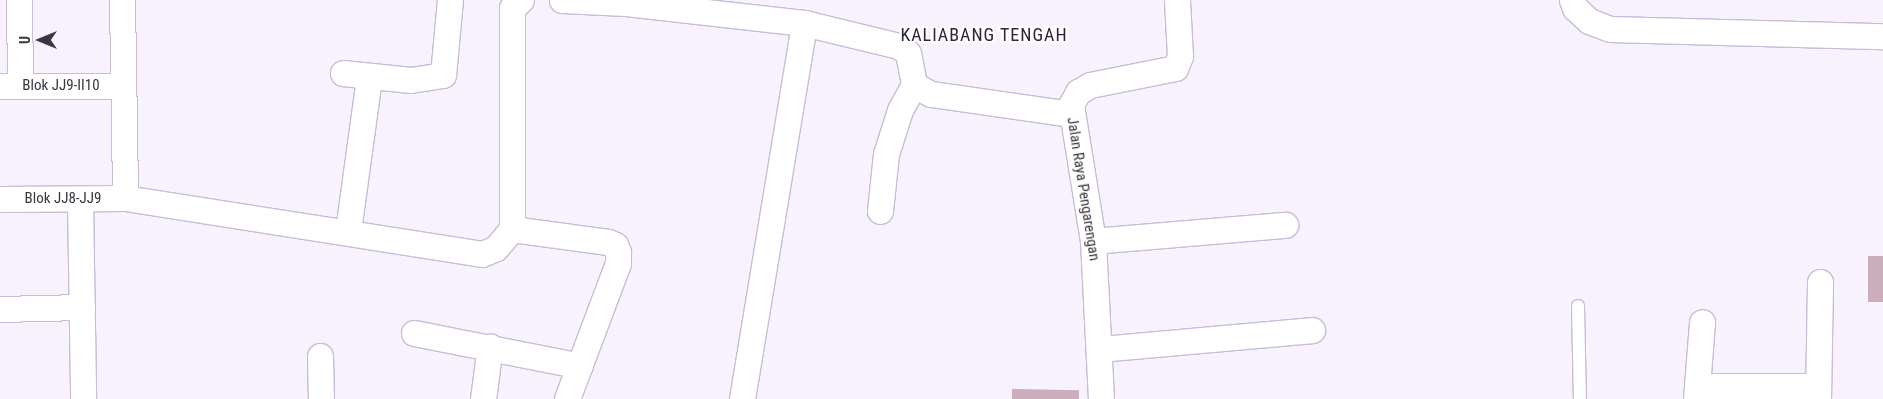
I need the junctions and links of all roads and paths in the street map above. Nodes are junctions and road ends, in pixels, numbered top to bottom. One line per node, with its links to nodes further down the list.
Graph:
1 (19, 0): 14 (street)
2 (122, 0): 15 (street)
3 (450, 0): 12 (street)
4 (521, 0): 22 (street)
5 (562, 0): 8 (street)
6 (1177, 0): 16 (street, Jalan Raya Pengarengan)
7 (1572, 0): 10 (street)
8 (626, 2): 9 (street)
9 (804, 23): 13 (street); 42 (street)
10 (1883, 36)
11 (343, 73): 12 (street)
12 (369, 77): 23 (street)
13 (914, 85): 16 (street); 20 (street)
14 (10, 86): 15 (street, Blok JJ9-II10)
15 (122, 86): 17 (street)
16 (1072, 114): 24 (street, Jalan Raya Pengarengan)
17 (125, 198): 19 (street, Blok JJ8-JJ9); 23 (street, Blok JJ8-JJ9)
18 (0, 199): 19 (street, Blok JJ8-JJ9)
19 (80, 199): 27 (street)
20 (880, 211)
21 (1285, 225): 24 (street)
22 (512, 229): 23 (street, Blok JJ8-JJ9); 35 (street)
23 (348, 231)
24 (1093, 241): 33 (street, Jalan Raya Pengarengan)
25 (1820, 282): 37 (street)
26 (1578, 306): 44 (lane)
27 (82, 307): 28 (street); 38 (street)
28 (0, 309)
29 (1702, 322): 36 (street)
30 (1312, 330): 33 (street)
31 (414, 332): 32 (street)
32 (490, 346): 35 (street); 40 (street)
33 (1100, 349): 43 (street, Jalan Raya Pengarengan)
34 (320, 356): 39 (street)
35 (580, 366): 41 (street)
36 (1697, 392): 37 (street)
37 (1818, 393)
38 (83, 399)
39 (321, 399)
40 (483, 399)
41 (567, 399)
42 (742, 399)
43 (1101, 399)
44 (1580, 399)

